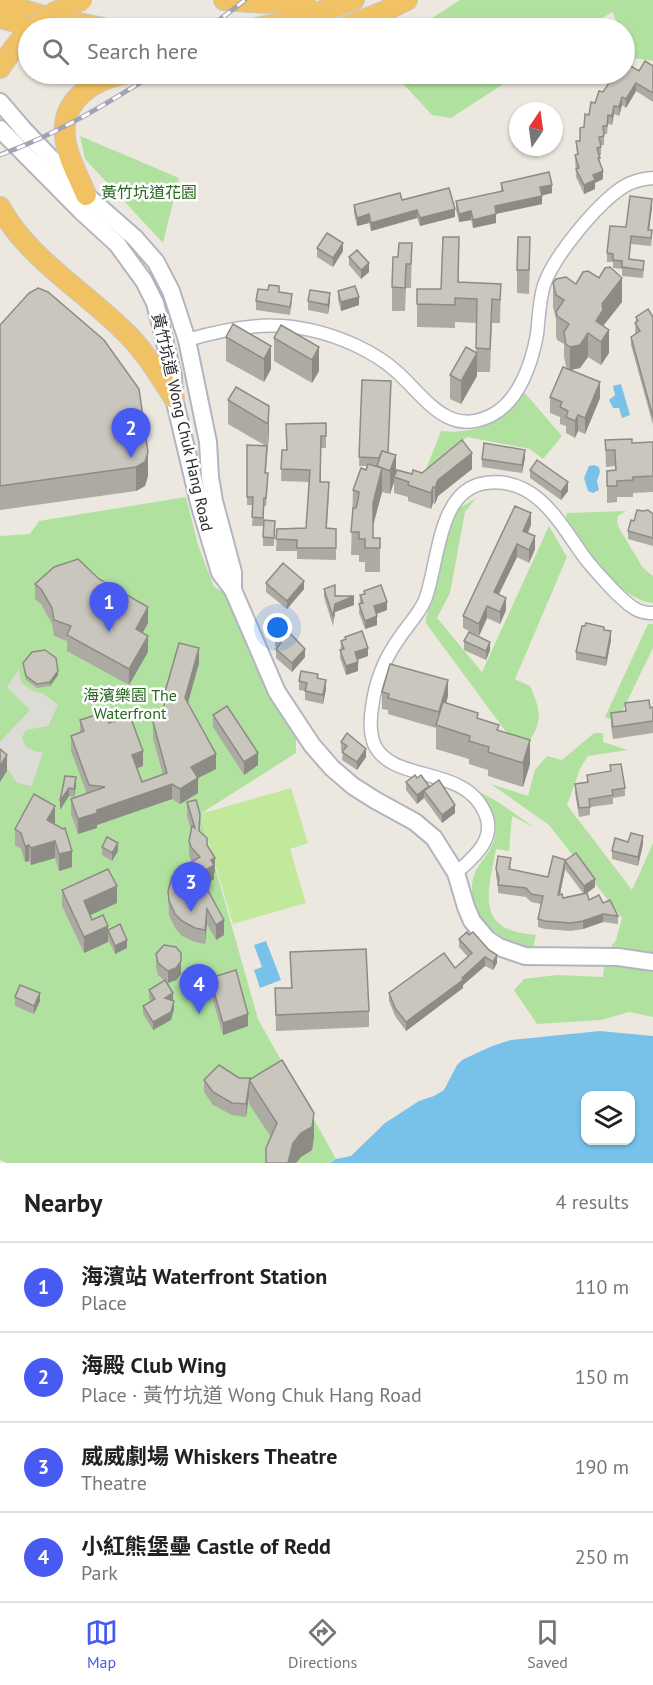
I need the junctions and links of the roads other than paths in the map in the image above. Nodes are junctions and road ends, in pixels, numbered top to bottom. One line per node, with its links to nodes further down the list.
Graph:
1 (82, 0): 8 (highway, bridge)
2 (224, 0): 3 (highway)
3 (305, 0)
4 (354, 0): 10 (highway)
5 (407, 0): 11 (highway)
6 (0, 3): 9 (highway)
7 (0, 18): 12 (highway)
8 (46, 18)
9 (55, 18)
10 (301, 18)
11 (368, 18)
12 (18, 23)
13 (18, 43): 14 (highway)
14 (0, 68)
15 (96, 84): 19 (highway)
16 (0, 102): 19 (main road, 黃竹坑道 Wong Chuk Hang Road)
17 (0, 129): 21 (main road, 黃竹坑道 Wong Chuk Hang Road)
18 (653, 178): 22 (street)
19 (86, 195): 22 (main road, 黃竹坑道 Wong Chuk Hang Road)
20 (0, 207): 24 (highway)
21 (160, 321): 22 (main road); 23 (main road, 黃竹坑道 Wong Chuk Hang Road)
22 (187, 340): 23 (main road); 25 (main road, 黃竹坑道 Wong Chuk Hang Road)
23 (170, 363): 24 (main road, 黃竹坑道 Wong Chuk Hang Road)
24 (174, 398): 26 (main road, 黃竹坑道 Wong Chuk Hang Road)
25 (208, 442): 26 (main road); 27 (main road, 黃竹坑道 Wong Chuk Hang Road)
26 (187, 450): 27 (main road, 黃竹坑道 Wong Chuk Hang Road)
27 (233, 590): 29 (main road, 黃竹坑道 Wong Chuk Hang Road)
28 (653, 613): 29 (street)
29 (457, 876): 30 (main road, 黃竹坑道 Wong Chuk Hang Road)
30 (653, 962)

